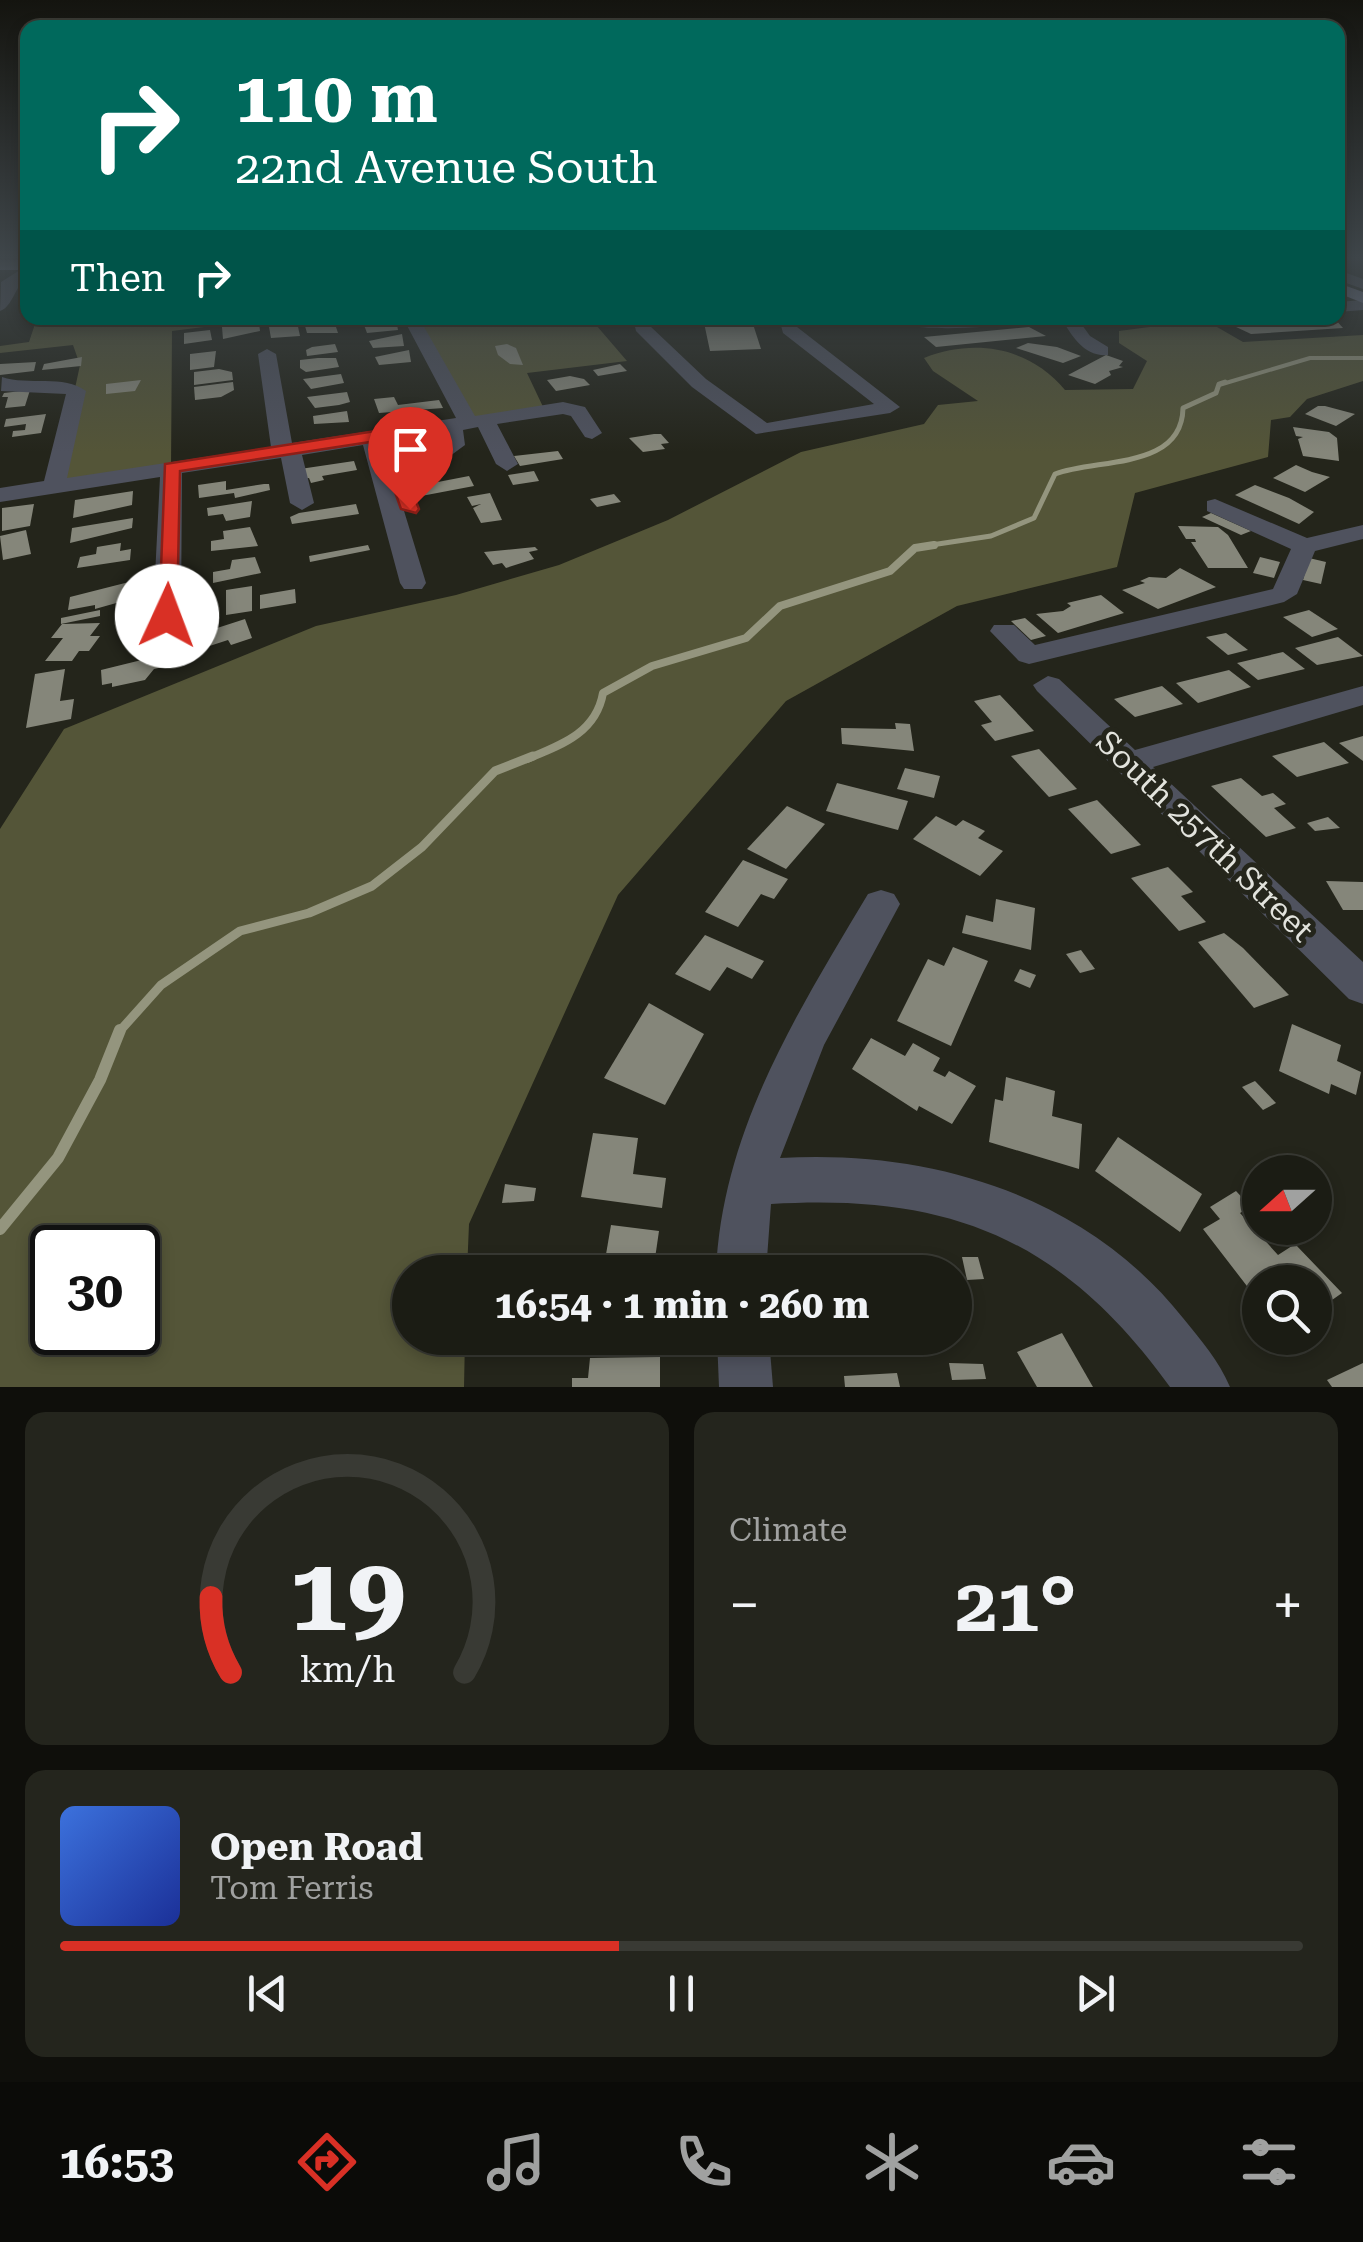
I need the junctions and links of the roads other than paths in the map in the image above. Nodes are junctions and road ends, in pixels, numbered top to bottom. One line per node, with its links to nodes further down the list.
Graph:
1 (415, 325): 8 (street)
2 (642, 325): 3 (street)
3 (788, 325)
4 (1074, 325): 5 (street)
5 (1102, 351)
6 (267, 354): 11 (street)
7 (2, 383): 15 (street)
8 (468, 422): 9 (street); 10 (street); 12 (street); 13 (street)
9 (592, 433)
10 (377, 436): 11 (street); 20 (street); 22 (street)
11 (286, 449): 14 (street); 17 (street)
12 (446, 453)
13 (507, 464)
14 (171, 468): 15 (street); 23 (street)
15 (54, 486): 16 (street)
16 (0, 495)
17 (302, 503)
18 (1215, 506): 21 (street)
19 (1363, 532): 21 (street)
20 (424, 546)
21 (1305, 546): 24 (street)
22 (412, 584)
23 (167, 616)
24 (1004, 631)
25 (1048, 685): 27 (street, South 257th Street)
26 (1363, 696): 27 (street)
27 (1130, 763): 29 (street, South 257th Street)
28 (880, 904): 30 (street)
29 (1363, 987)
30 (750, 1183): 31 (street); 34 (street)
31 (743, 1255)
32 (744, 1355): 33 (street)
33 (746, 1387)
34 (1204, 1387)

